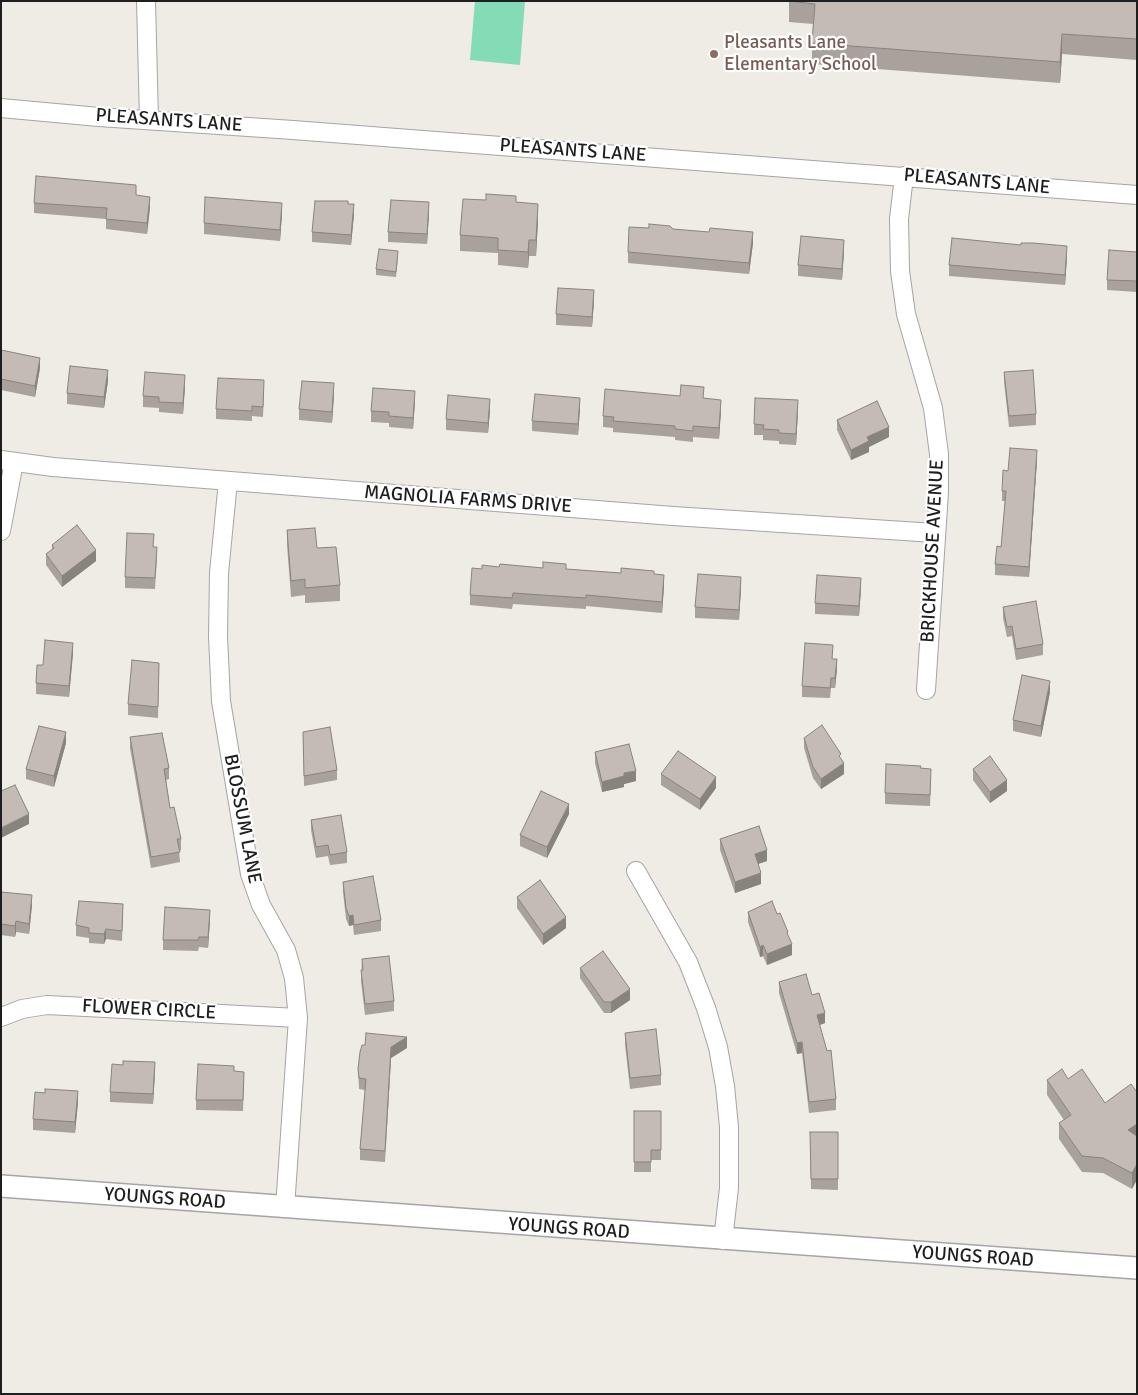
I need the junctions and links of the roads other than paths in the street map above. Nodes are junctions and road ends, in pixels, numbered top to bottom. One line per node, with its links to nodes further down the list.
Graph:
1 (146, 1): 3 (street)
2 (5, 108): 3 (street, PLEASANTS LANE)
3 (149, 120): 4 (street, PLEASANTS LANE)
4 (904, 176): 5 (street, PLEASANTS LANE); 9 (street, BRICKHOUSE AVENUE)
5 (1137, 195)
6 (8, 461): 7 (street, MAGNOLIA FARMS DRIVE); 8 (street)
7 (228, 481): 9 (street, MAGNOLIA FARMS DRIVE); 13 (street, BLOSSUM LANE)
8 (1, 531)
9 (935, 533): 10 (street, BRICKHOUSE AVENUE)
10 (926, 690)
11 (636, 871): 16 (street)
12 (1, 1017): 13 (street, FLOWER CIRCLE)
13 (298, 1018): 15 (street, BLOSSUM LANE)
14 (1, 1186): 15 (street, YOUNGS ROAD)
15 (285, 1208): 16 (street, YOUNGS ROAD)
16 (723, 1240): 17 (street, YOUNGS ROAD)
17 (1137, 1268)

